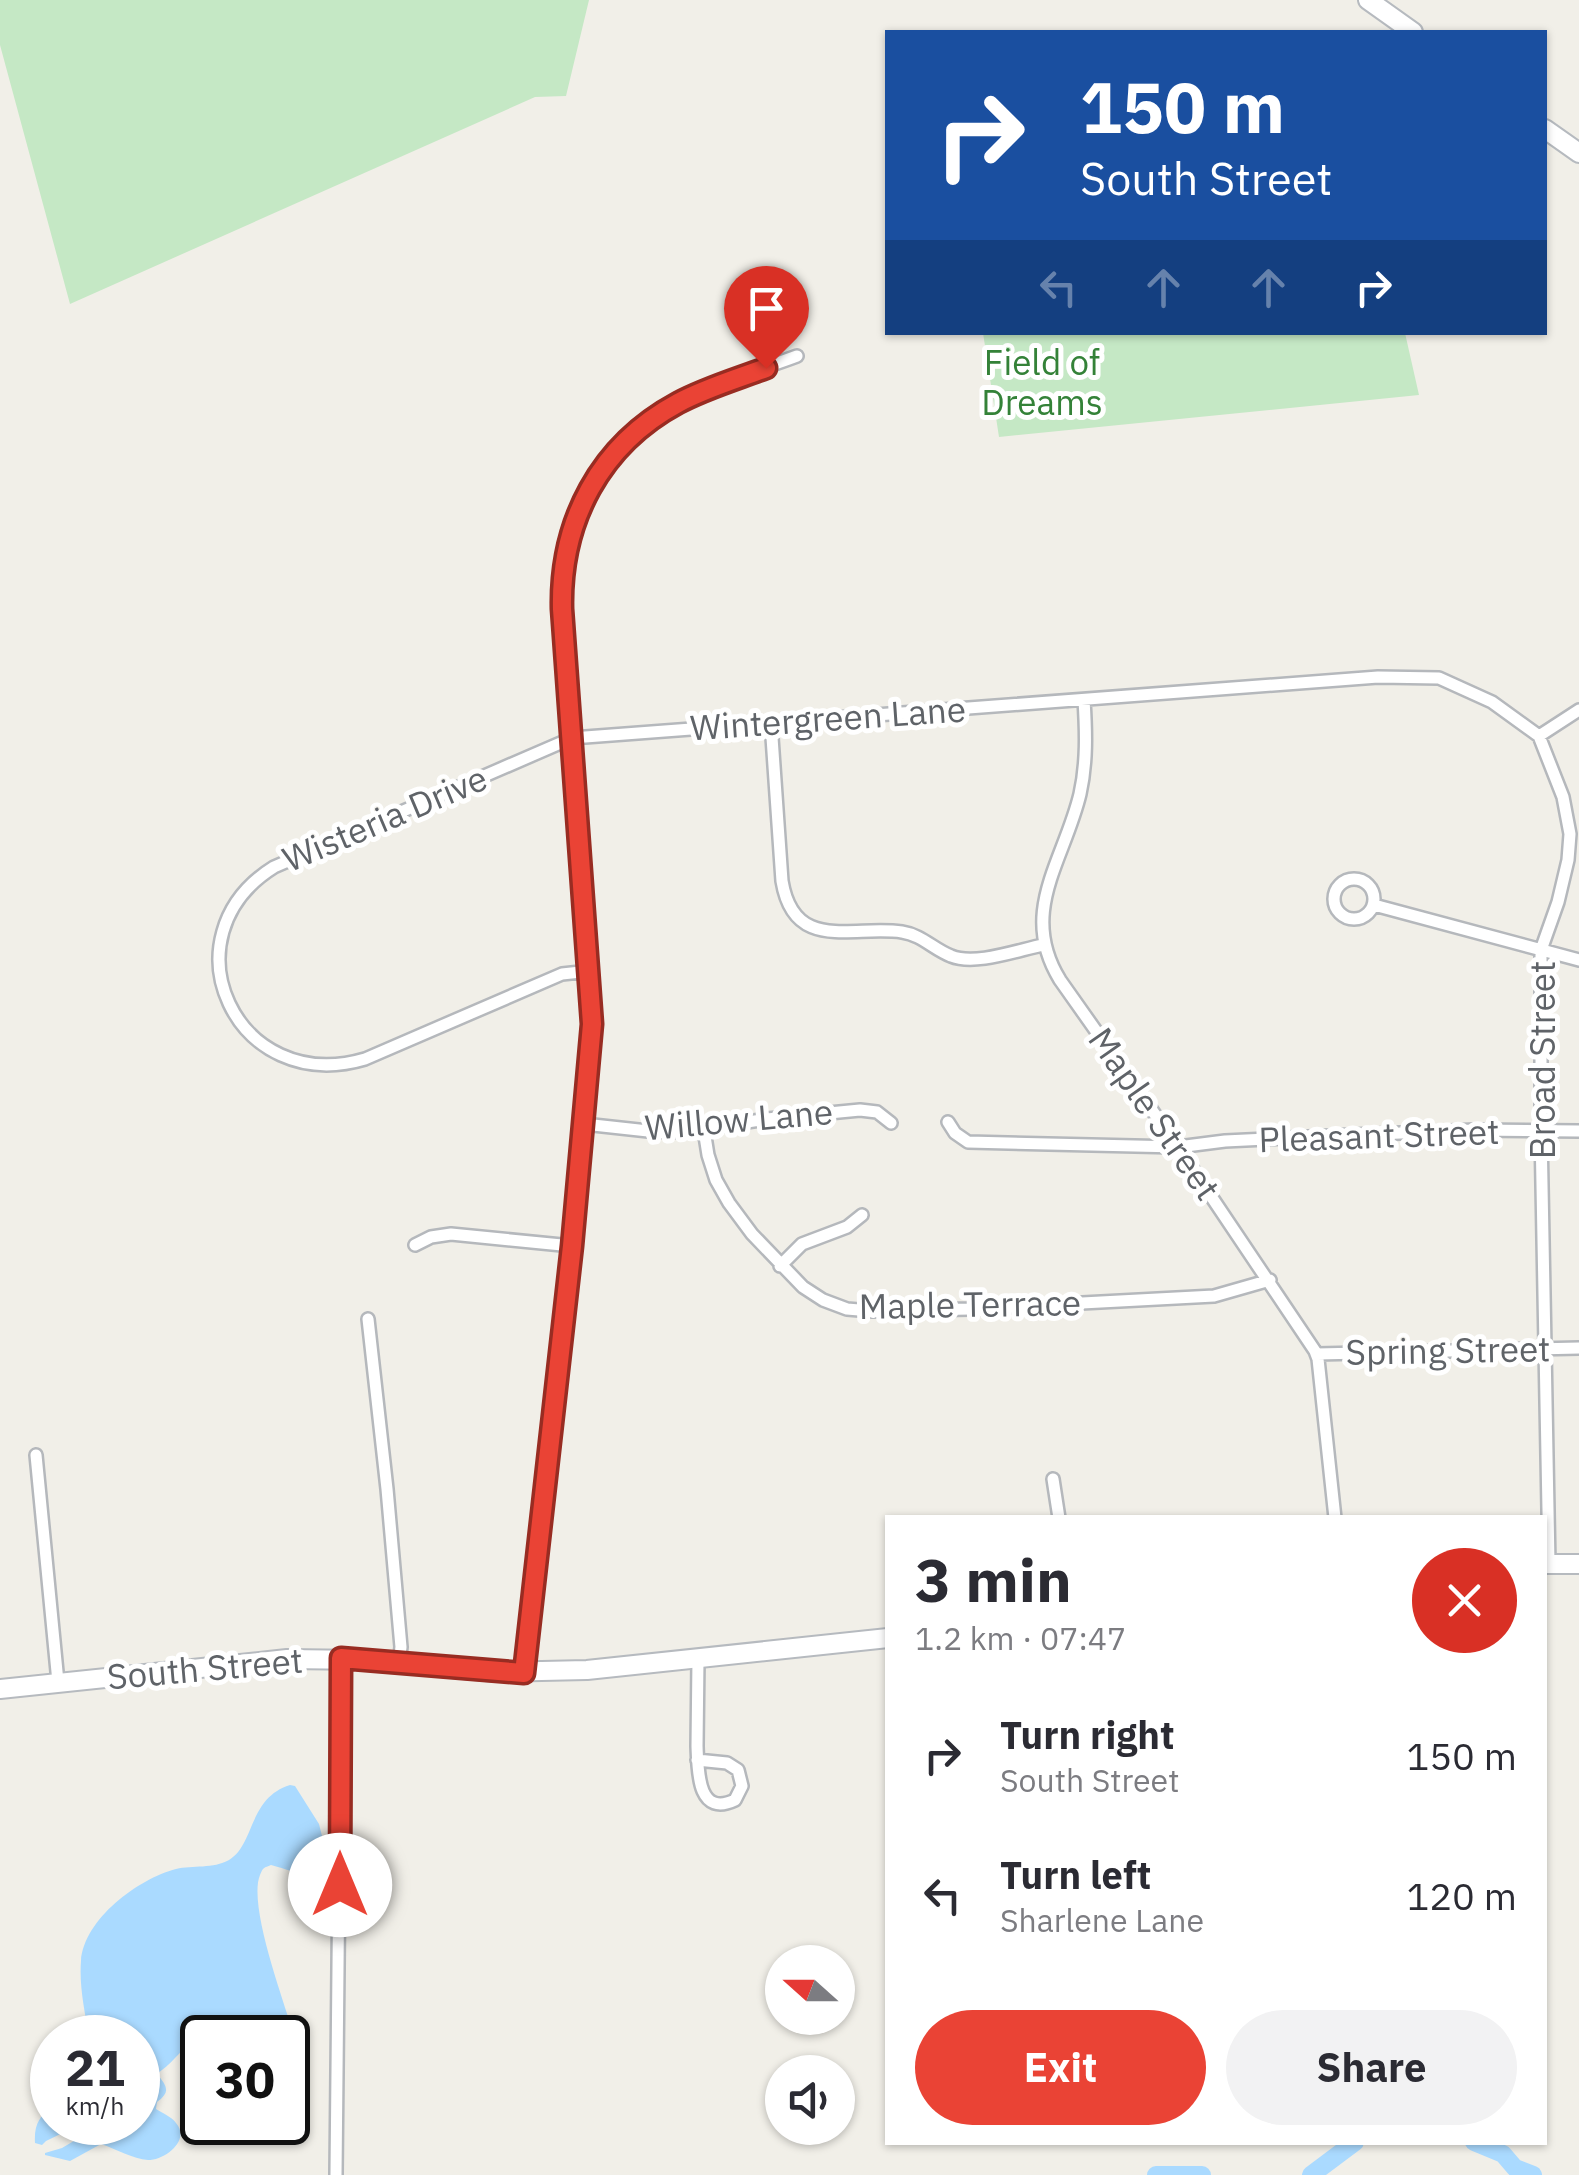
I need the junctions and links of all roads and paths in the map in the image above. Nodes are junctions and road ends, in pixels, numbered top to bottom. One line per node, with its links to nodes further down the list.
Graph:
1 (1368, 0): 2 (main road)
2 (1410, 30)
3 (1547, 130): 4 (main road)
4 (1579, 154)
5 (797, 356): 10 (street)
6 (1084, 700): 8 (street, Wintergreen Lane); 9 (street); 12 (street)
7 (1579, 710): 9 (street)
8 (771, 723): 10 (street, Wintergreen Lane); 12 (street)
9 (1539, 736): 13 (street, Broad Street)
10 (572, 738): 15 (street); 15 (street, Wisteria Drive)
11 (1374, 905): 13 (street)
12 (1043, 944): 22 (street, Maple Street)
13 (1541, 950): 14 (street); 20 (street, Broad Street)
14 (1579, 960)
15 (590, 971): 18 (street)
16 (948, 1122): 22 (street, Pleasant Street)
17 (891, 1123): 19 (street, Willow Lane)
18 (584, 1124): 19 (street, Willow Lane); 25 (street)
19 (704, 1130): 26 (street, Maple Terrace)
20 (1541, 1131): 21 (street, Pleasant Street); 22 (street, Pleasant Street); 30 (street, Broad Street)
21 (1579, 1131)
22 (1178, 1147): 27 (street, Maple Street)
23 (862, 1215): 26 (street)
24 (415, 1245): 25 (street)
25 (572, 1246): 43 (street)
26 (780, 1266): 27 (street, Maple Terrace)
27 (1270, 1280): 31 (street, Maple Street)
28 (368, 1319): 42 (street)
29 (1579, 1348): 30 (street, Spring Street)
30 (1544, 1349): 31 (street, Spring Street); 36 (street, Broad Street)
31 (1317, 1354): 35 (street, Maple Street)
32 (36, 1455): 44 (street)
33 (1053, 1479): 34 (street)
34 (1059, 1515)
35 (1335, 1515)
36 (1546, 1515)
37 (1547, 1564): 38 (main road)
38 (1579, 1564)
39 (885, 1638): 41 (main road, South Street)
40 (341, 1658): 42 (main road, South Street); 44 (main road, South Street); 47 (street)
41 (698, 1659): 43 (main road, South Street); 46 (street)
42 (399, 1663): 43 (main road, South Street)
43 (524, 1673)
44 (58, 1682): 45 (main road, South Street)
45 (0, 1689)
46 (698, 1760): 46 (street)
47 (336, 2175)

